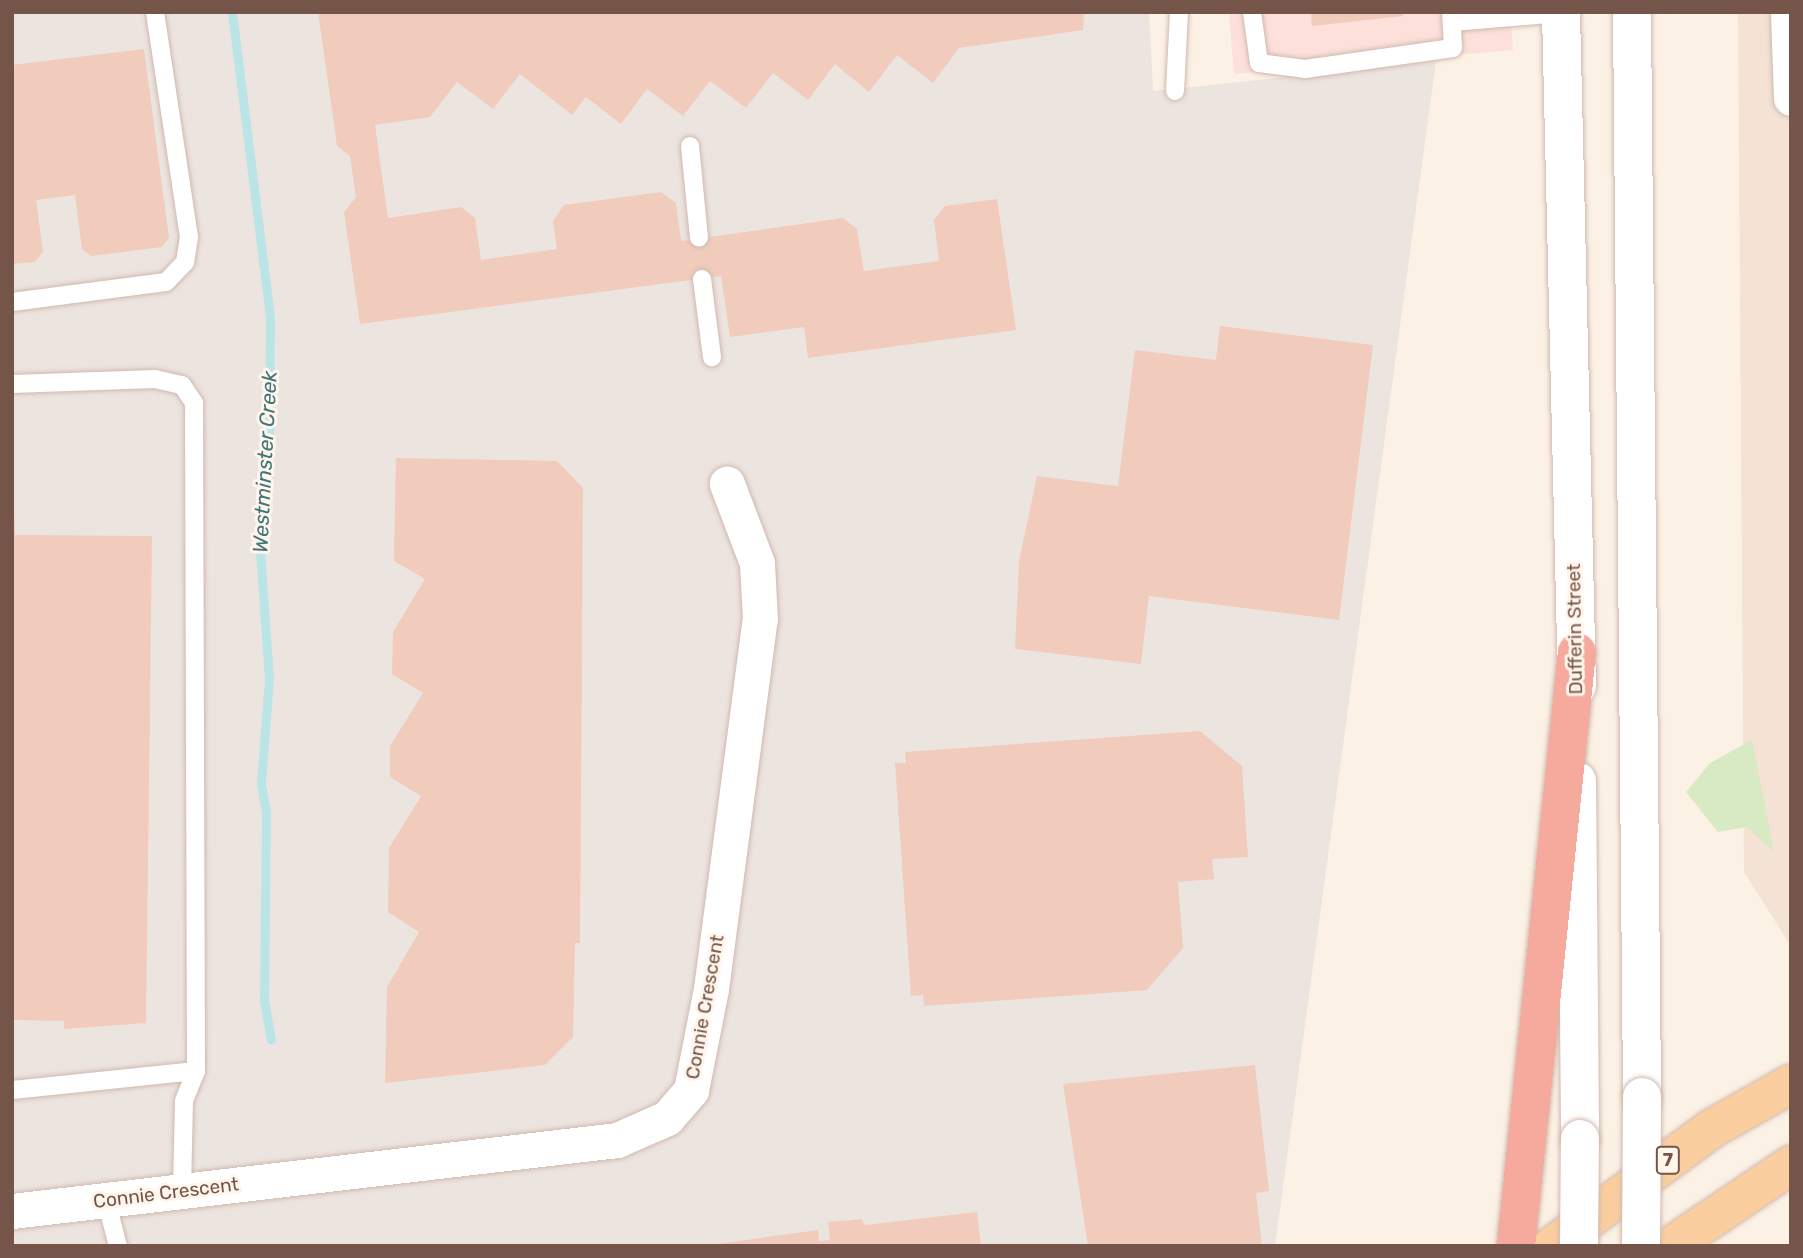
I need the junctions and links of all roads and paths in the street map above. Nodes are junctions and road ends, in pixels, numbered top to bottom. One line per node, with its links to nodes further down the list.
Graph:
1 (155, 12): 13 (lane)
2 (1179, 12): 8 (lane)
3 (1252, 12): 7 (lane)
4 (1632, 12): 29 (main road, bridge)
5 (1788, 12): 9 (street)
6 (1561, 13): 7 (lane); 17 (main road, Dufferin Street)
7 (1452, 17)
8 (1175, 90)
9 (1791, 98)
10 (690, 146): 11 (lane)
11 (699, 238)
12 (702, 279): 14 (lane)
13 (12, 302)
14 (712, 357)
15 (12, 384): 18 (lane)
16 (727, 484): 22 (street, Connie Crescent)
17 (1577, 652): 26 (highway); 28 (main road, Dufferin Street, bridge)
18 (196, 1071): 20 (lane); 22 (lane)
19 (1791, 1084): 27 (main road, 7)
20 (12, 1090)
21 (1791, 1165): 30 (main road)
22 (182, 1191): 23 (street, Connie Crescent)
23 (106, 1200): 24 (street, Connie Crescent); 25 (lane)
24 (12, 1211)
25 (118, 1246)
26 (1516, 1246)
27 (1552, 1246)
28 (1579, 1246)
29 (1641, 1246)
30 (1671, 1246)

